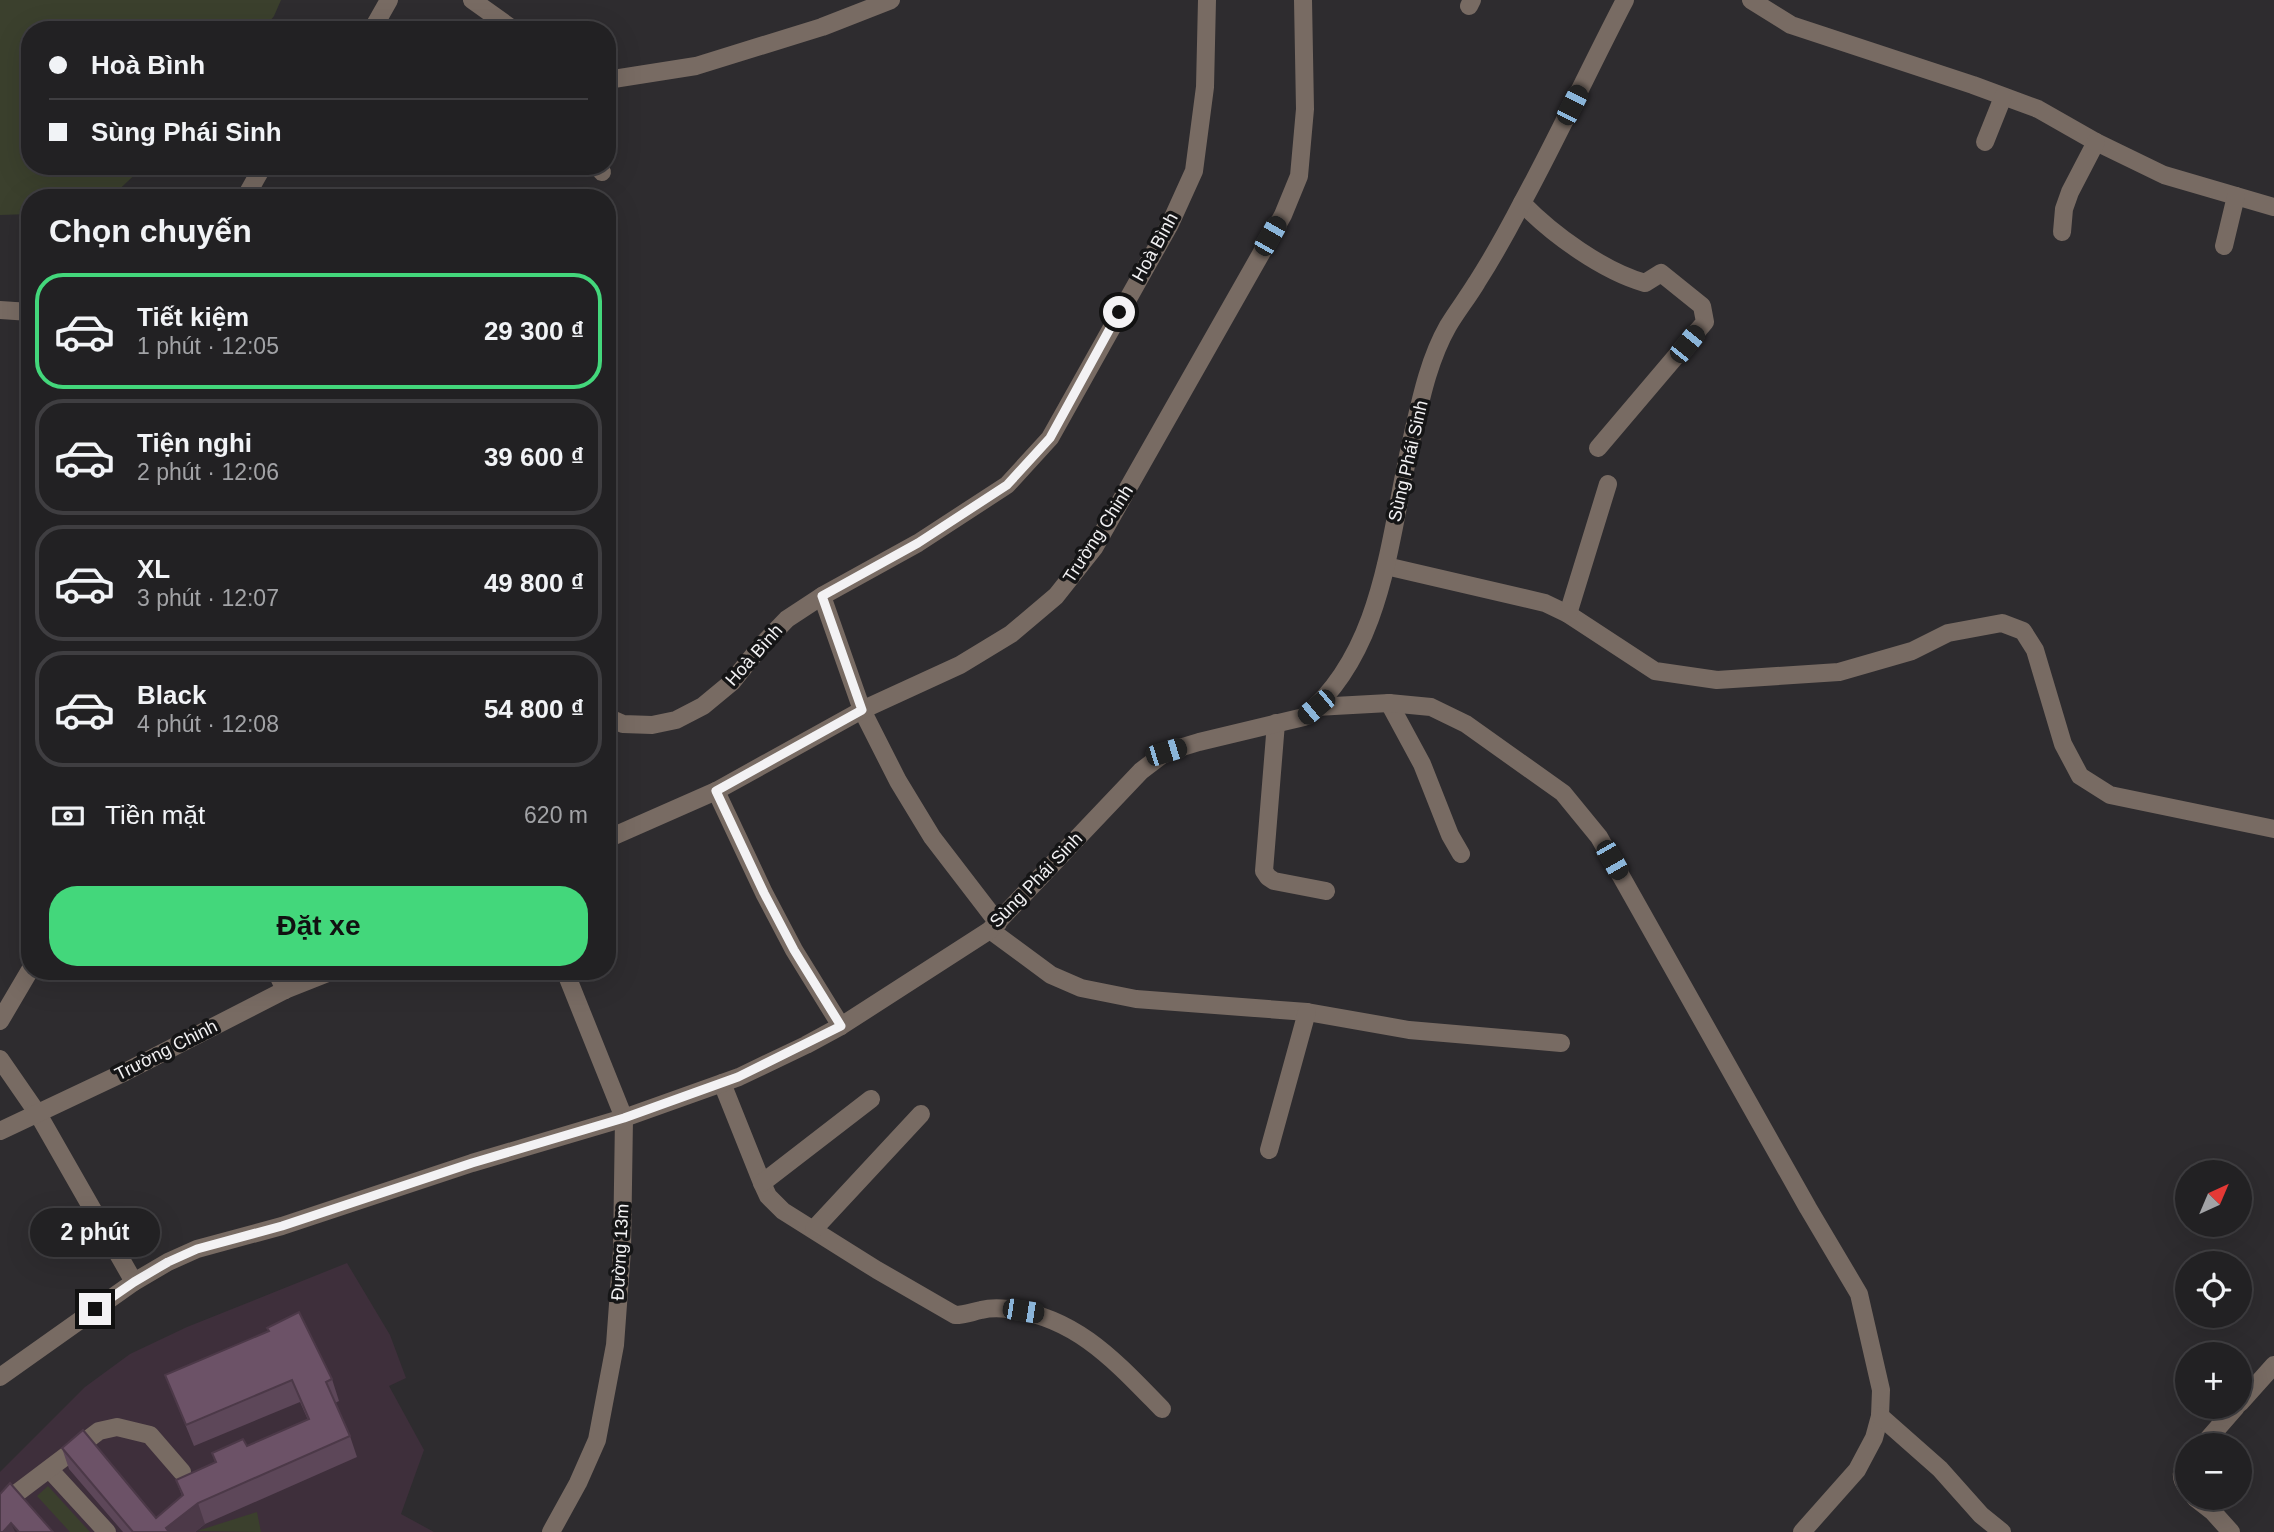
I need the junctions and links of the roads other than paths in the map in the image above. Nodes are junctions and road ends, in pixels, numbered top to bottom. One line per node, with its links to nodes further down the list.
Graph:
1 (389, 0): 8 (street)
2 (472, 0): 9 (street)
3 (891, 0): 10 (street)
4 (1207, 0): 24 (street, Hoà Bình)
5 (1303, 0): 28 (street, Trường Chinh)
6 (1751, 0): 11 (street)
7 (1620, 2): 15 (street, Sùng Phái Sinh)
8 (377, 21)
9 (501, 21)
10 (616, 79)
11 (2003, 97): 12 (street); 13 (street)
12 (1985, 142)
13 (2096, 142): 14 (street); 17 (street)
14 (2236, 196): 16 (street); 18 (street)
15 (1522, 203): 21 (street); 23 (street, Sùng Phái Sinh)
16 (2274, 207)
17 (2062, 232)
18 (2224, 246)
19 (0, 310): 20 (street)
20 (21, 311)
21 (1598, 448)
22 (1608, 484): 25 (street)
23 (1386, 566): 25 (street); 27 (street, Sùng Phái Sinh)
24 (822, 596): 28 (street); 29 (street, Hoà Bình)
25 (1568, 614): 32 (street)
26 (1389, 702): 27 (street); 34 (street); 61 (street)
27 (1316, 707): 30 (street, Sùng Phái Sinh)
28 (862, 710): 31 (street, Trường Chinh); 36 (street)
29 (616, 721)
30 (1276, 723): 35 (street); 36 (street, Sùng Phái Sinh)
31 (716, 791): 33 (street, Trường Chinh); 44 (street)
32 (2274, 830)
33 (616, 835)
34 (1461, 854)
35 (1326, 891)
36 (994, 926): 42 (street); 44 (street, Sùng Phái Sinh)
37 (25, 980): 43 (street)
38 (280, 980): 41 (street)
39 (309, 980): 41 (street, Trường Chinh)
40 (569, 980): 51 (street, Đường 13m)
41 (285, 989): 49 (street, Trường Chinh)
42 (1307, 1012): 45 (street); 53 (street)
43 (0, 1021)
44 (841, 1026): 47 (street, Sùng Phái Sinh)
45 (1561, 1043)
46 (0, 1059): 49 (street)
47 (722, 1083): 51 (street, Sùng Phái Sinh); 54 (street)
48 (872, 1100): 54 (street)
49 (38, 1114): 52 (street, Trường Chinh); 56 (street)
50 (920, 1114): 55 (street)
51 (624, 1118): 56 (street, Sùng Phái Sinh); 69 (street, Đường 13m)
52 (0, 1132)
53 (1269, 1150)
54 (762, 1183): 55 (street)
55 (814, 1229): 60 (street)
56 (134, 1282): 58 (street, Sùng Phái Sinh)
57 (2274, 1365): 59 (street)
58 (0, 1377)
59 (2252, 1390)
60 (1162, 1409)
61 (1880, 1416): 70 (street); 71 (street)
62 (2226, 1419): 63 (street)
63 (2213, 1433)
64 (50, 1470): 65 (street); 66 (street); 68 (street)
65 (182, 1472)
66 (0, 1510)
67 (2210, 1510): 72 (street)
68 (107, 1532)
69 (551, 1532)
70 (1802, 1532)
71 (2002, 1532)
72 (2231, 1532)

